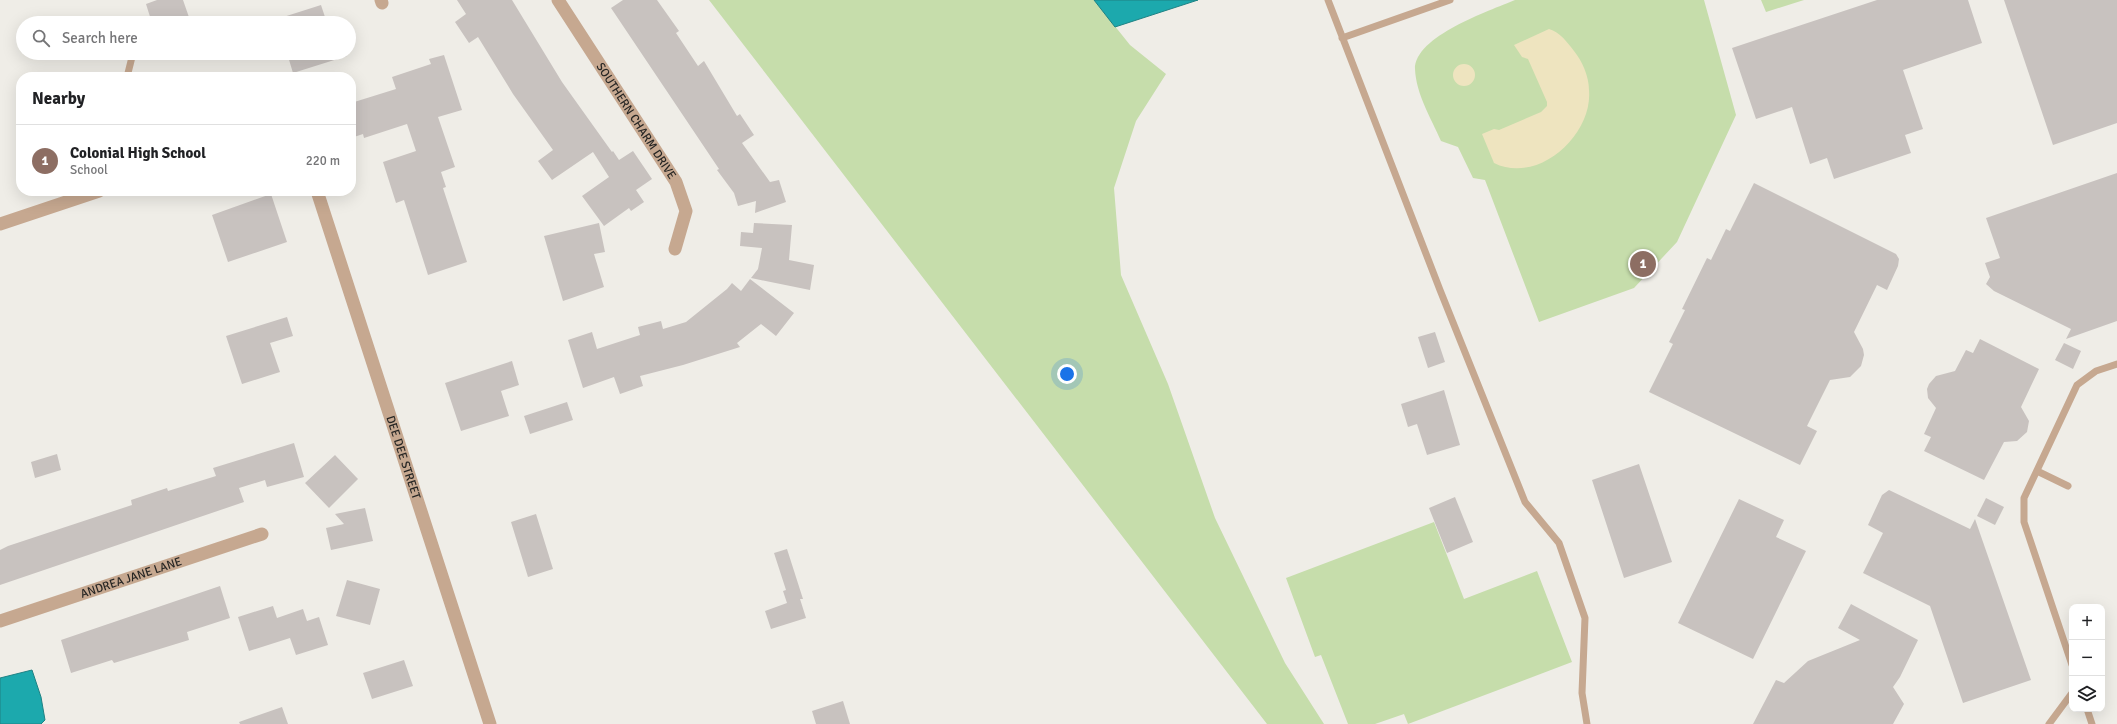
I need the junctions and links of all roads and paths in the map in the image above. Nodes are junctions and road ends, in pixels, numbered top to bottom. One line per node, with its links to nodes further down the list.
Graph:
1 (558, 0): 10 (street, SOUTHERN CHARM DRIVE)
2 (1328, 0): 4 (lane)
3 (1450, 0): 4 (lane)
4 (1342, 38): 20 (lane)
5 (131, 60): 6 (lane)
6 (128, 72)
7 (84, 196): 9 (street)
8 (319, 196): 19 (street, DEE DEE STREET)
9 (0, 224)
10 (675, 249)
11 (2117, 364): 12 (lane)
12 (2037, 471): 13 (lane); 16 (lane)
13 (2068, 486)
14 (262, 534): 15 (street, ANDREA JANE LANE)
15 (0, 621)
16 (2069, 656)
17 (2069, 697): 21 (lane)
18 (2088, 712): 22 (lane)
19 (490, 724)
20 (1587, 724)
21 (2049, 724)
22 (2092, 724)

